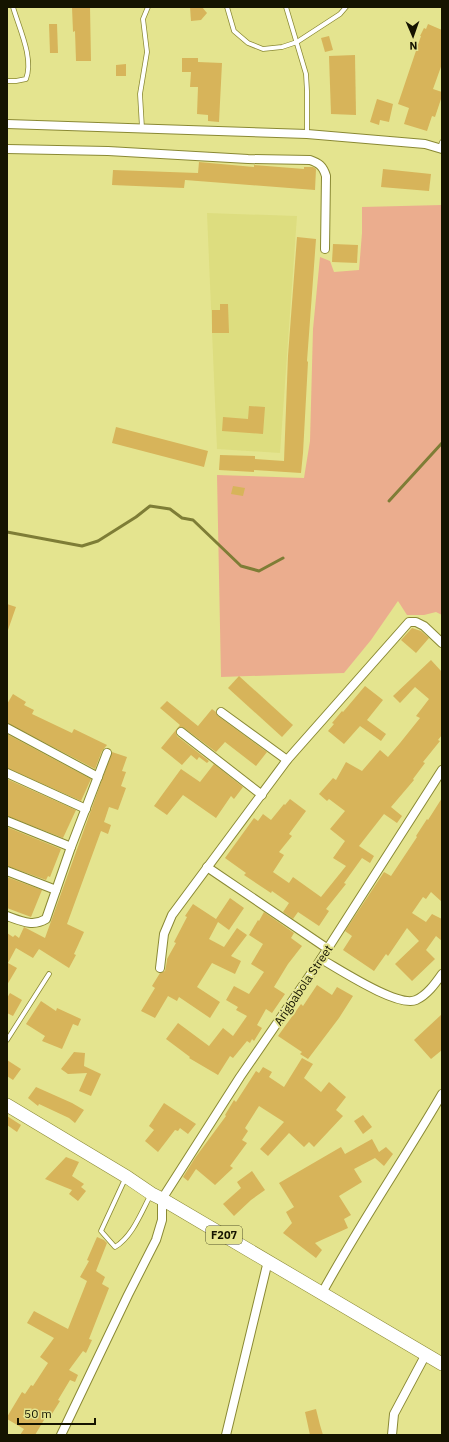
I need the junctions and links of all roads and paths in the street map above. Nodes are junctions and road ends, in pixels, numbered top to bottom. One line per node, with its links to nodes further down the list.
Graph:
1 (13, 7): 7 (lane)
2 (148, 7): 9 (lane)
3 (227, 7): 6 (lane)
4 (286, 7): 6 (lane)
5 (346, 7): 6 (lane)
6 (297, 42): 10 (lane)
7 (7, 81)
8 (7, 124): 9 (street)
9 (142, 129): 10 (street)
10 (307, 134): 11 (street)
11 (441, 146)
12 (7, 149): 13 (street)
13 (324, 249)
14 (442, 644): 19 (street)
15 (221, 712): 19 (street)
16 (7, 728): 22 (street)
17 (181, 732): 23 (street)
18 (107, 753): 22 (street)
19 (287, 760): 23 (street)
20 (442, 770): 31 (street, Arigbabola Street)
21 (7, 773): 24 (street)
22 (98, 777): 24 (street)
23 (262, 795): 27 (street)
24 (86, 809): 26 (street)
25 (7, 821): 26 (street)
26 (71, 847): 29 (street)
27 (207, 867): 31 (street); 33 (street)
28 (7, 871): 29 (street)
29 (56, 890): 30 (street)
30 (7, 916)
31 (328, 949): 32 (street, Arigbabola Street)
32 (321, 959): 35 (street); 40 (street, Arigbabola Street)
33 (160, 968)
34 (50, 974): 36 (lane)
35 (442, 974)
36 (7, 1040)
37 (442, 1094): 42 (street)
38 (7, 1106): 39 (main road, F207)
39 (127, 1177): 40 (main road, F207); 40 (lane)
40 (157, 1197): 41 (main road, F207); 45 (street)
41 (268, 1261): 42 (main road, F207); 46 (street)
42 (322, 1293): 43 (main road, F207)
43 (426, 1354): 44 (main road, F207); 47 (street)
44 (442, 1364)
45 (60, 1435)
46 (226, 1435)
47 (392, 1435)

